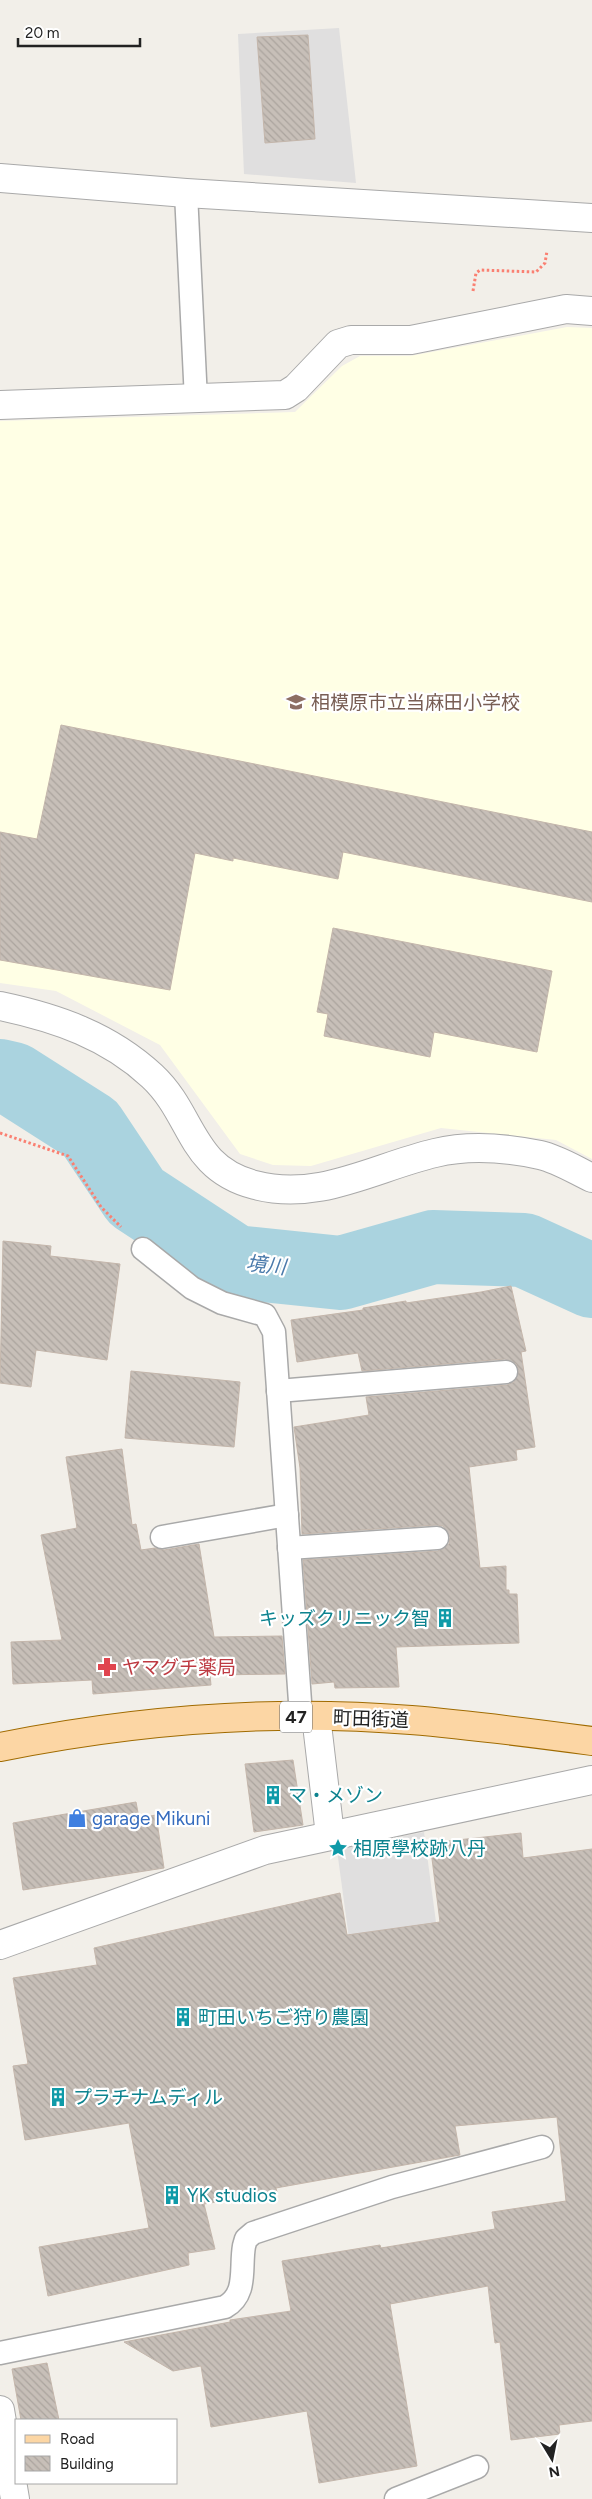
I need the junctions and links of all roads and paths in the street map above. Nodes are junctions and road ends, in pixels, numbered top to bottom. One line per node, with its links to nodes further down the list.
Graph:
1 (0, 178): 2 (street)
2 (186, 193): 3 (street); 7 (lane)
3 (592, 218)
4 (546, 257): 5 (path)
5 (468, 296)
6 (592, 311): 7 (street)
7 (196, 400): 8 (street)
8 (0, 405)
9 (0, 1006): 11 (street)
10 (0, 1133): 12 (path)
11 (592, 1178)
12 (143, 1249): 14 (lane)
13 (506, 1372): 14 (lane)
14 (278, 1391): 15 (lane)
15 (286, 1515): 16 (lane); 18 (lane)
16 (162, 1537)
17 (437, 1538): 18 (lane)
18 (289, 1548): 19 (lane)
19 (309, 1716): 20 (main road, 町田街道 / 47); 21 (main road, 町田街道 / 47); 23 (street)
20 (592, 1740)
21 (0, 1747)
22 (592, 1780): 23 (street)
23 (330, 1836): 24 (street)
24 (0, 1946)
25 (542, 2147): 26 (lane)
26 (0, 2353)
27 (0, 2410): 29 (street)
28 (477, 2467): 30 (lane)
29 (15, 2499)
30 (396, 2499)

